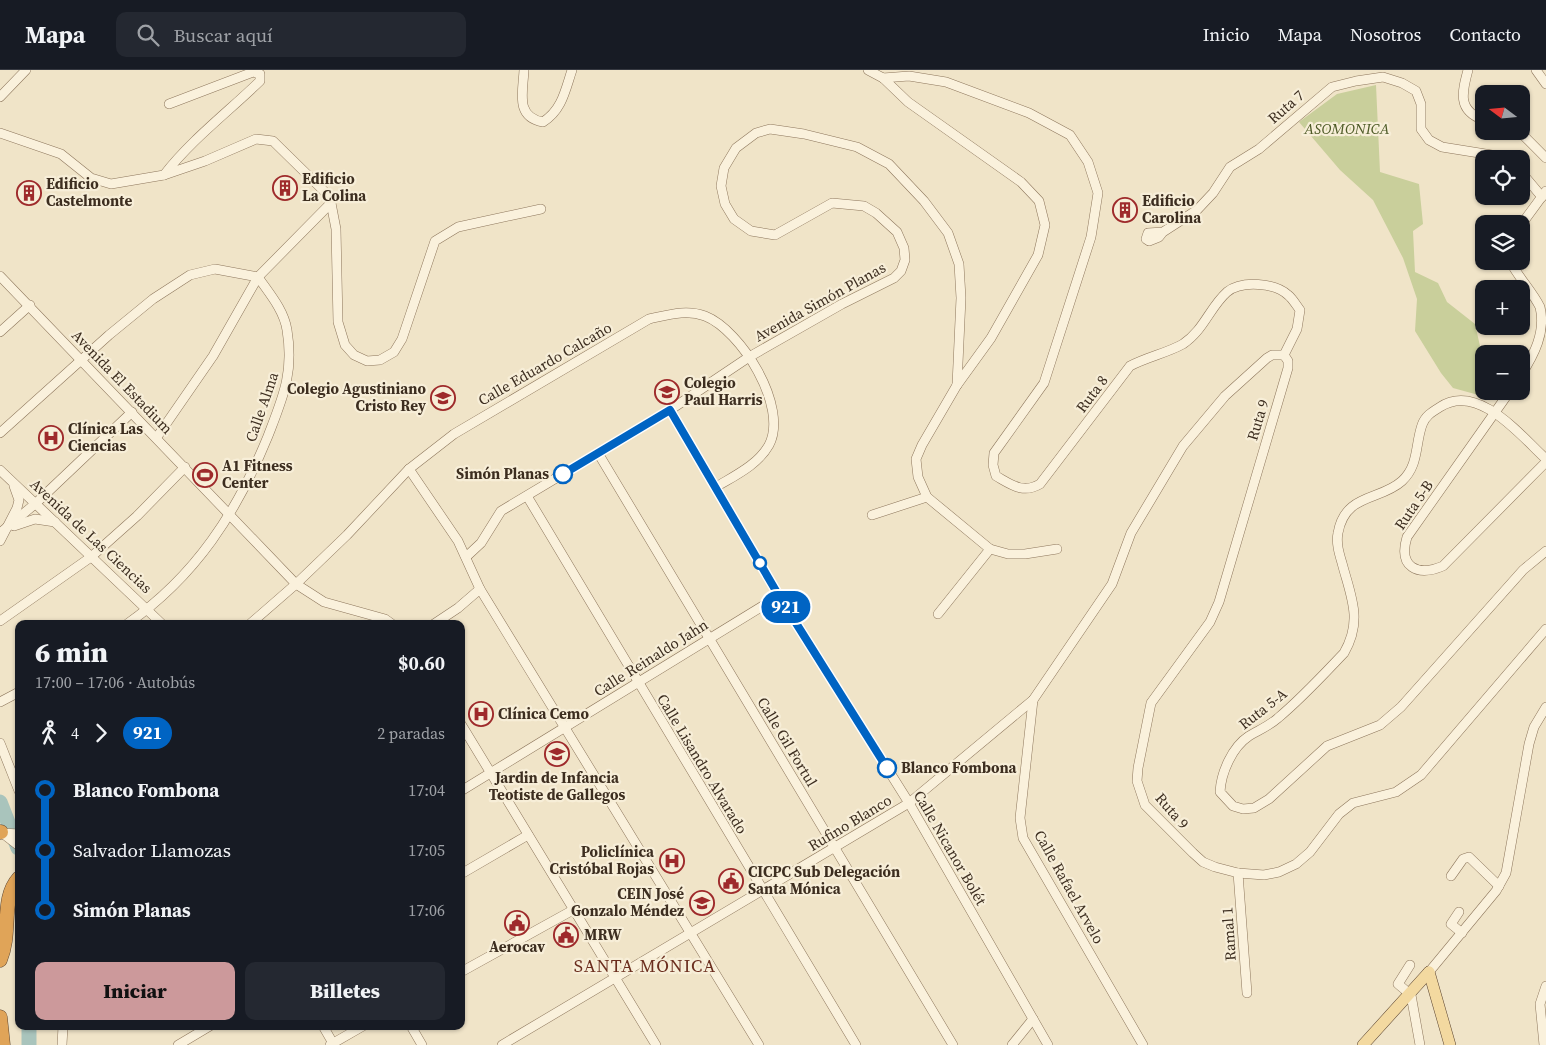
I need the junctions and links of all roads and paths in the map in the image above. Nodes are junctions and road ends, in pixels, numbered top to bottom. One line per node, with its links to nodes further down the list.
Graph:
1 (26, 70): 9 (street)
2 (524, 70): 3 (street)
3 (572, 70)
4 (868, 70): 7 (street)
5 (1468, 70): 11 (street)
6 (1536, 70): 8 (street)
7 (883, 78): 28 (street, Ruta 8); 32 (street)
8 (1546, 84)
9 (0, 97)
10 (169, 104): 16 (street)
11 (1475, 117)
12 (0, 133): 16 (street)
13 (1528, 140): 15 (street)
14 (1475, 152): 22 (street, Ruta 7)
15 (1546, 158)
16 (164, 175): 19 (street)
17 (1530, 181): 18 (street)
18 (1544, 194): 21 (street)
19 (331, 204): 20 (street); 25 (street)
20 (541, 209)
21 (1528, 215)
22 (1163, 232)
23 (1516, 270): 31 (street)
24 (0, 276): 26 (street, Avenida El Estadium)
25 (258, 277): 30 (street); 38 (street); 49 (street, Calle Alma)
26 (30, 305): 27 (street); 30 (street, Avenida El Estadium)
27 (0, 332)
28 (1284, 355): 74 (street); 90 (street, Ruta 9)
29 (749, 357): 32 (street, Avenida Simón Planas); 34 (street, Avenida Simón Planas); 42 (street, Calle Eduardo Calcaño); 45 (street, Calle Eduardo Calcaño)
30 (81, 359): 35 (street, Avenida El Estadium); 37 (street)
31 (1530, 362)
32 (957, 386): 47 (street)
33 (1504, 400): 36 (street)
34 (670, 410): 39 (street, Avenida Simón Planas); 45 (street, Calle Nicanor Bolét)
35 (132, 412): 38 (street, Avenida El Estadium); 48 (street)
36 (1496, 412): 40 (street, Ruta 5-A); 40 (street, Ruta 5-B); 56 (street, Ruta 5-A)
37 (0, 433)
38 (157, 437): 41 (street, Avenida El Estadium)
39 (598, 453): 46 (street, Avenida Simón Planas); 71 (street, Calle Gil Fortul)
40 (1546, 460)
41 (185, 467): 49 (street, Avenida El Estadium); 57 (street)
42 (409, 469): 58 (street); 59 (street, Calle Eduardo Calcaño)
43 (0, 470): 44 (street, Avenida de Las Ciencias)
44 (11, 482): 48 (street, Avenida de Las Ciencias); 52 (street)
45 (716, 487): 61 (street, Calle Nicanor Bolét)
46 (527, 496): 58 (street, Avenida Simón Planas); 72 (street, Calle Lisandro Alvarado)
47 (927, 497): 50 (street); 54 (street)
48 (35, 504): 51 (street, Avenida de Las Ciencias); 52 (street)
49 (231, 515): 59 (street, Avenida El Estadium); 62 (street, Calle Alma)
50 (872, 515)
51 (55, 522): 52 (street); 57 (street, Avenida de Las Ciencias)
52 (2, 531): 53 (street)
53 (0, 541)
54 (990, 549): 55 (street); 63 (street)
55 (1056, 550)
56 (1546, 551)
57 (91, 557): 62 (street, Avenida de Las Ciencias); 69 (street)
58 (466, 557): 60 (street)
59 (296, 584): 66 (street, Calle Eduardo Calcaño); 67 (street, Avenida El Estadium)
60 (480, 589): 68 (street); 77 (street)
61 (779, 596): 71 (street, Calle Reinaldo Jahn); 83 (street, Calle Nicanor Bolét)
62 (148, 609): 64 (street, Calle Alma); 65 (street, Avenida de Las Ciencias)
63 (938, 614)
64 (133, 620)
65 (158, 620)
66 (255, 620)
67 (386, 620)
68 (440, 620)
69 (0, 621)
70 (1546, 629): 90 (street, Ruta 9)
71 (708, 638): 72 (street, Calle Reinaldo Jahn); 88 (street, Calle Gil Fortul)
72 (637, 683): 77 (street, Calle Reinaldo Jahn); 94 (street, Calle Lisandro Alvarado)
73 (15, 694): 75 (street)
74 (1033, 700): 83 (street, Rufino Blanco); 126 (street, Calle Rafael Arvelo)
75 (0, 702)
76 (1546, 707): 93 (street)
77 (564, 727): 80 (street, Calle Reinaldo Jahn); 97 (street)
78 (465, 730): 80 (street)
79 (0, 744): 81 (street)
80 (492, 774): 82 (street, Calle Reinaldo Jahn); 86 (street)
81 (15, 776)
82 (465, 789)
83 (909, 803): 88 (street, Rufino Blanco); 108 (street, Calle Nicanor Bolét)
84 (0, 832): 85 (street); 87 (street)
85 (15, 834)
86 (528, 835): 89 (street); 95 (street)
87 (15, 843)
88 (836, 848): 94 (street, Rufino Blanco); 123 (street, Calle Gil Fortul)
89 (465, 872)
90 (1238, 873): 105 (street, Ramal 1)
91 (1451, 876): 93 (street)
92 (15, 881): 99 (highway)
93 (1499, 886): 98 (street)
94 (762, 891): 97 (street, Rufino Blanco); 122 (street, Calle Lisandro Alvarado)
95 (573, 910): 101 (street); 103 (street)
96 (1459, 912): 98 (street)
97 (692, 933): 103 (street, Rufino Blanco); 121 (street)
98 (1462, 933): 102 (street)
99 (0, 960)
100 (1410, 965): 106 (street)
101 (465, 970)
102 (1429, 972): 106 (main road); 129 (main road)
103 (615, 979): 119 (street, Rufino Blanco); 120 (street)
104 (1546, 986): 130 (street)
105 (1247, 993)
106 (1410, 995): 127 (main road); 128 (street)
107 (0, 1017): 115 (highway)
108 (1032, 1019): 124 (street); 125 (street, Calle Nicanor Bolét)
109 (64, 1030): 116 (street)
110 (203, 1030): 117 (street)
111 (324, 1030): 114 (street)
112 (356, 1030): 114 (street)
113 (413, 1030): 118 (street)
114 (332, 1044)
115 (3, 1045)
116 (62, 1045)
117 (178, 1045)
118 (422, 1045)
119 (502, 1045)
120 (655, 1045)
121 (759, 1045)
122 (856, 1045)
123 (952, 1045)
124 (1012, 1045)
125 (1048, 1045)
126 (1142, 1045)
127 (1363, 1045)
128 (1420, 1045)
129 (1450, 1045)
130 (1544, 1045)

